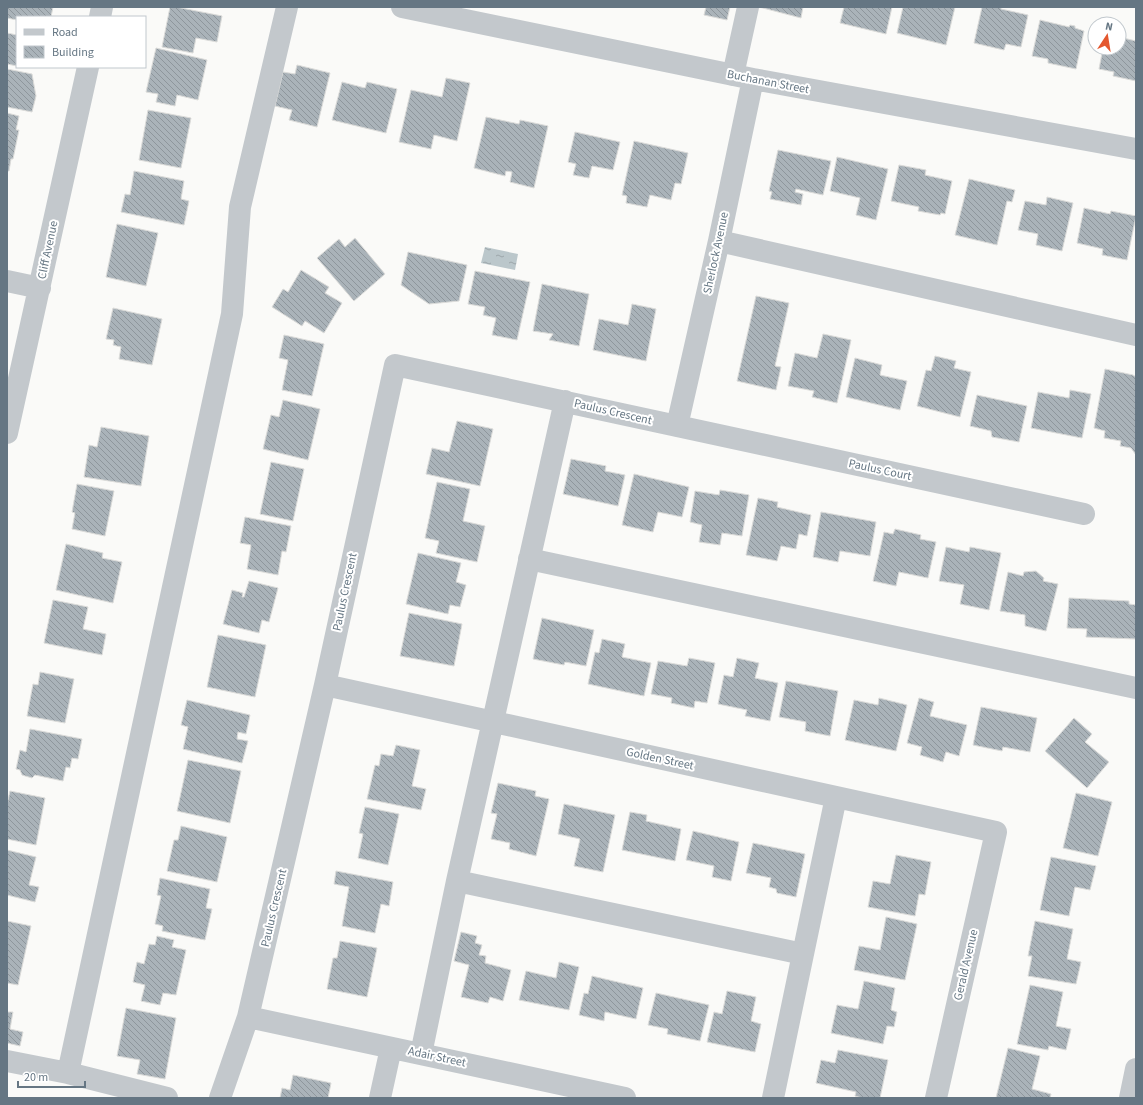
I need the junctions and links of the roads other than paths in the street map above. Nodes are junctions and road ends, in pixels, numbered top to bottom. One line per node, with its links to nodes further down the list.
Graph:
1 (287, 7): 28 (street)
2 (402, 7): 5 (street, Buchanan Street)
3 (748, 7): 5 (street, Sherlock Avenue)
4 (88, 68): 9 (street, Cliff Avenue)
5 (743, 77): 6 (street, Buchanan Street); 7 (street, Sherlock Avenue)
6 (1136, 148)
7 (719, 241): 10 (street); 12 (street, Sherlock Avenue)
8 (7, 281): 9 (street)
9 (40, 288): 13 (street, Cliff Avenue)
10 (1136, 335)
11 (565, 401): 12 (street, Paulus Crescent); 15 (street); 16 (street, Paulus Crescent)
12 (677, 426): 14 (street, Paulus Court)
13 (7, 433)
14 (1084, 514)
15 (529, 559): 17 (street); 18 (street)
16 (325, 686): 18 (street, Golden Street); 23 (street, Paulus Crescent)
17 (1136, 688)
18 (493, 723): 19 (street, Golden Street); 21 (street)
19 (836, 798): 20 (street, Golden Street); 22 (street)
20 (996, 832): 34 (street, Gerald Avenue)
21 (457, 881): 22 (street); 25 (street)
22 (803, 954): 33 (street)
23 (248, 1017): 24 (street, Adair Street); 30 (street, Paulus Crescent)
24 (391, 1048): 25 (street, Adair Street); 31 (street)
25 (421, 1054): 32 (street, Adair Street)
26 (7, 1061): 28 (street)
27 (1136, 1069): 35 (street)
28 (68, 1073): 29 (street)
29 (167, 1098)
30 (220, 1098)
31 (380, 1098)
32 (625, 1098)
33 (773, 1098)
34 (936, 1098)
35 (1130, 1098)

